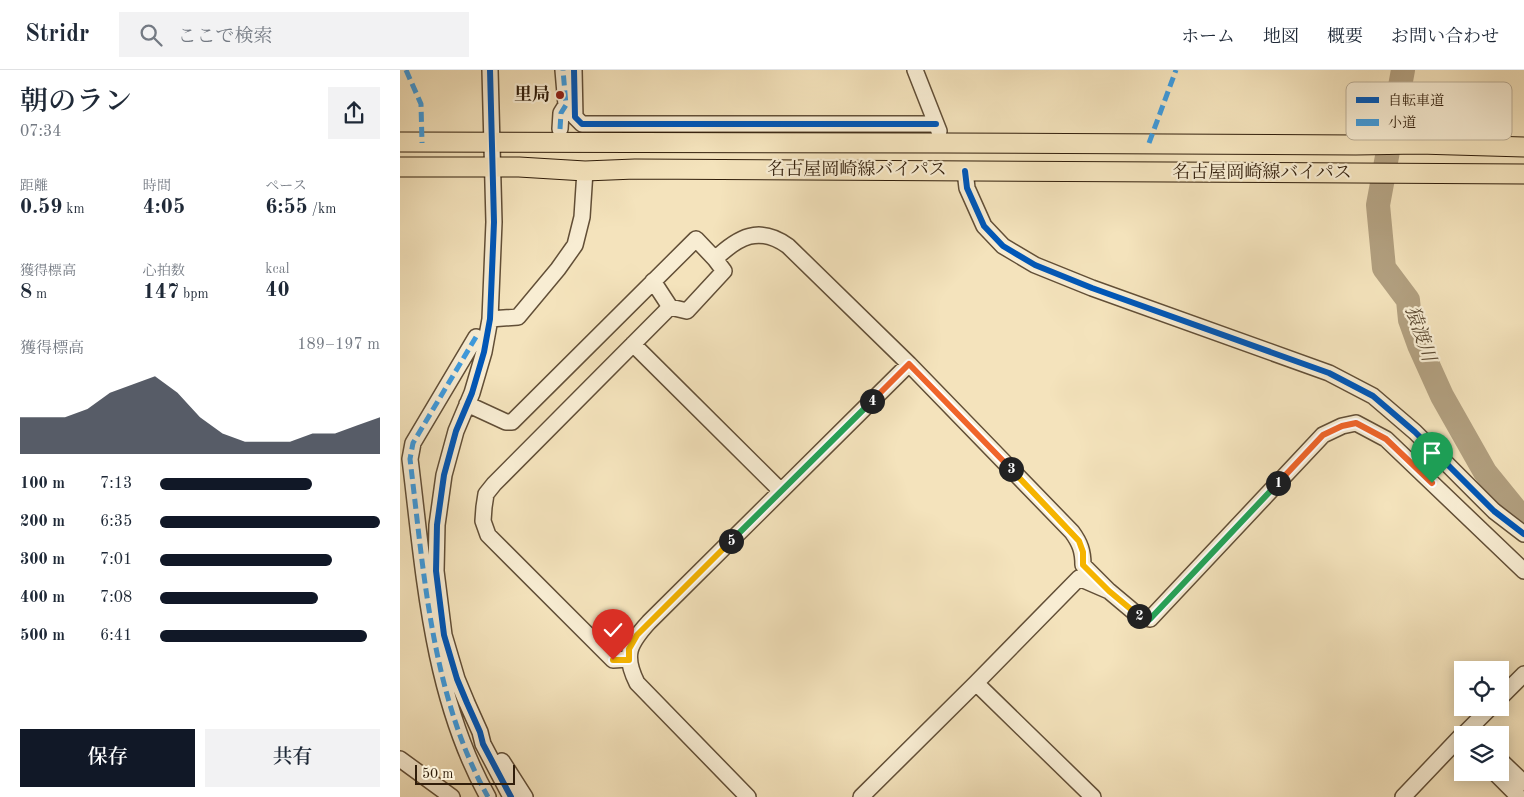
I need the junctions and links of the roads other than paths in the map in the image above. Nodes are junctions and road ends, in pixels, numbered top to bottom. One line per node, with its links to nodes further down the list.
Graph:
1 (490, 70): 8 (street)
2 (563, 70): 6 (street)
3 (574, 70): 5 (street)
4 (915, 70): 5 (street)
5 (936, 124): 9 (street)
6 (560, 129)
7 (400, 142): 8 (main road, 名古屋岡崎線バイパス)
8 (491, 142): 9 (main road, 名古屋岡崎線バイパス); 12 (street)
9 (945, 143): 10 (main road, 名古屋岡崎線バイパス)
10 (1524, 146)
11 (400, 167): 12 (main road, 名古屋岡崎線バイパス)
12 (492, 167): 13 (main road, 名古屋岡崎線バイパス); 19 (street)
13 (585, 171): 14 (main road, 名古屋岡崎線バイパス); 19 (street)
14 (965, 171): 15 (main road, 名古屋岡崎線バイパス); 25 (street)
15 (1524, 174)
16 (715, 259): 17 (street); 18 (street); 22 (street)
17 (653, 281): 18 (street); 23 (street)
18 (670, 307): 21 (street)
19 (490, 320): 23 (street)
20 (476, 337): 41 (street)
21 (632, 344): 24 (street); 28 (street)
22 (909, 364): 24 (street); 27 (street)
23 (467, 404): 34 (street)
24 (781, 491): 28 (street)
25 (1524, 534)
26 (1524, 571): 27 (street)
27 (1109, 591): 30 (street)
28 (629, 660): 44 (street)
29 (1524, 674): 31 (street)
30 (976, 683): 45 (street); 46 (street)
31 (1509, 689)
32 (1483, 716): 33 (street)
33 (1474, 726)
34 (480, 732): 42 (street); 43 (street)
35 (1454, 747): 47 (street)
36 (400, 760): 40 (street)
37 (1509, 769): 39 (street)
38 (1503, 781): 48 (street)
39 (1524, 783)
40 (448, 794)
41 (488, 797)
42 (511, 797)
43 (525, 797)
44 (748, 797)
45 (860, 797)
46 (1093, 797)
47 (1404, 797)
48 (1519, 797)

